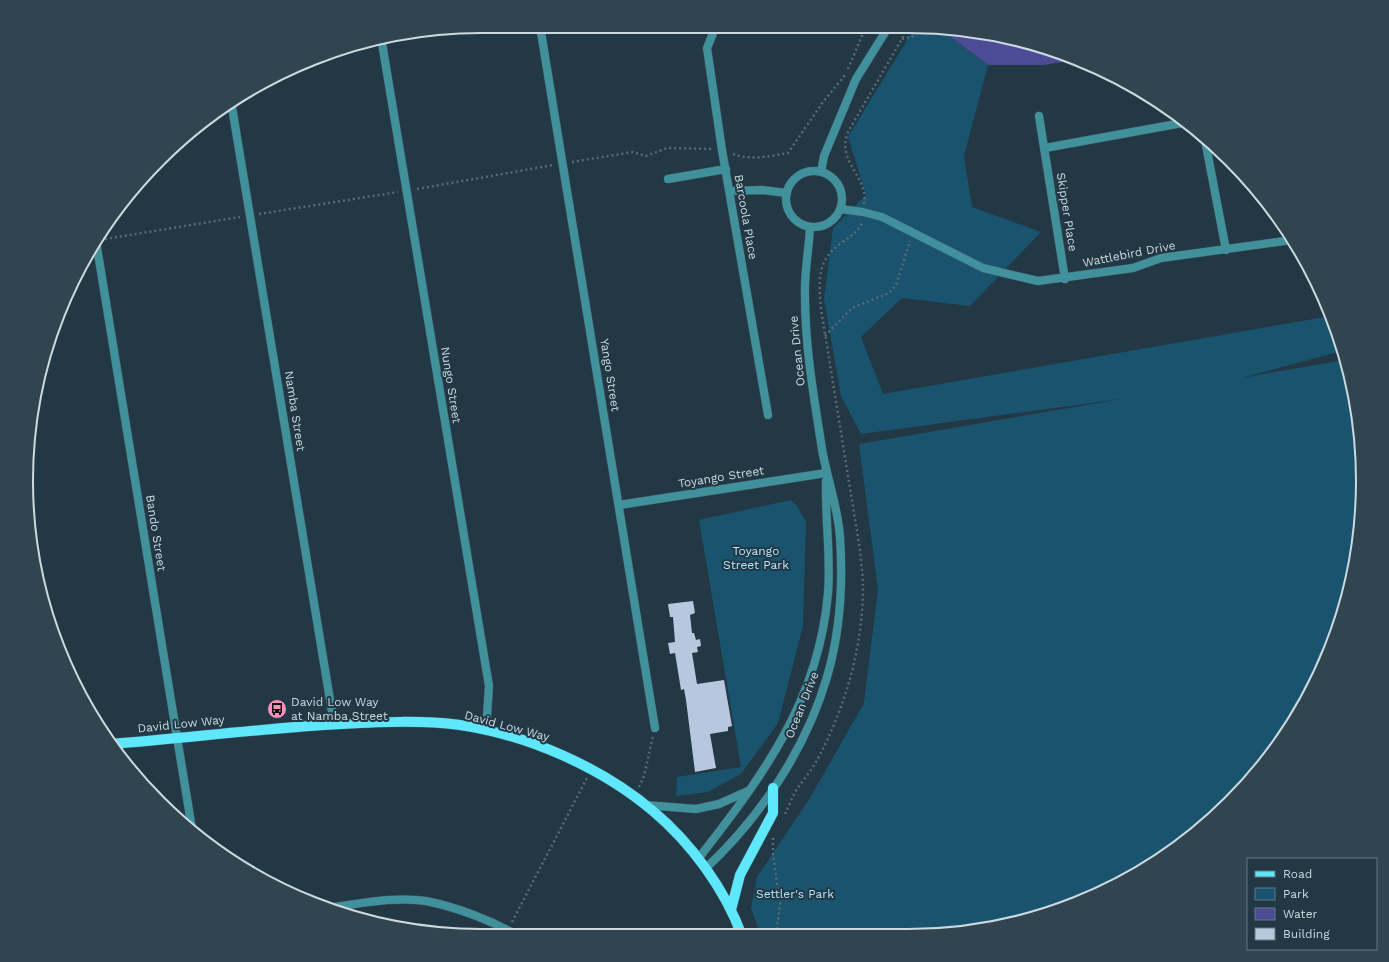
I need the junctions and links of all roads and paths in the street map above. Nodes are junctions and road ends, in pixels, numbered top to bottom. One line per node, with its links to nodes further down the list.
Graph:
1 (541, 33): 14 (street, Yango Street)
2 (713, 33): 13 (street, Barcoola Place)
3 (863, 33): 13 (path)
4 (885, 33): 16 (street)
5 (916, 33): 6 (path)
6 (901, 39)
7 (382, 44): 18 (street, Nungo Street)
8 (233, 108): 22 (street, Namba Street)
9 (1039, 116): 12 (street, Skipper Place)
10 (1178, 124): 12 (street)
11 (1206, 147): 28 (street)
12 (1045, 148): 29 (street, Skipper Place)
13 (722, 150): 14 (path); 15 (street, Barcoola Place)
14 (563, 163): 18 (path); 33 (street, Yango Street)
15 (726, 169): 17 (street); 19 (street, Barcoola Place)
16 (821, 172): 20 (street); 21 (street)
17 (668, 179)
18 (407, 191): 22 (path); 36 (street, Nungo Street)
19 (730, 191): 20 (street); 31 (street, Barcoola Place)
20 (787, 193): 23 (street)
21 (840, 209): 23 (street); 24 (street, Wattlebird Drive)
22 (250, 215): 25 (path); 34 (street, Namba Street)
23 (810, 227): 32 (street, Ocean Drive)
24 (913, 232): 29 (street, Wattlebird Drive); 30 (path)
25 (104, 239)
26 (1286, 241): 28 (street, Wattlebird Drive)
27 (101, 245): 37 (street, Bando Street)
28 (1226, 250): 29 (street, Wattlebird Drive)
29 (1064, 279)
30 (825, 336)
31 (768, 415)
32 (826, 473): 33 (street, Toyango Street); 40 (street, Ocean Drive); 41 (street, Ocean Drive)
33 (619, 505): 35 (street, Yango Street)
34 (334, 724): 36 (main road, David Low Way); 37 (main road, David Low Way)
35 (655, 728): 42 (path)
36 (486, 731): 39 (main road, David Low Way)
37 (176, 738): 38 (main road, David Low Way); 44 (street, Bando Street)
38 (118, 743)
39 (591, 769): 42 (main road, David Low Way); 50 (path)
40 (773, 788): 46 (street, Ocean Drive); 48 (main road)
41 (749, 791): 43 (street); 45 (street, Ocean Drive)
42 (635, 797): 43 (main road, David Low Way)
43 (645, 805): 45 (main road, David Low Way)
44 (191, 822)
45 (698, 858): 46 (main road, David Low Way)
46 (705, 869): 48 (main road, David Low Way)
47 (342, 906): 49 (street)
48 (731, 910): 51 (main road, David Low Way)
49 (505, 929)
50 (509, 929)
51 (739, 929)

